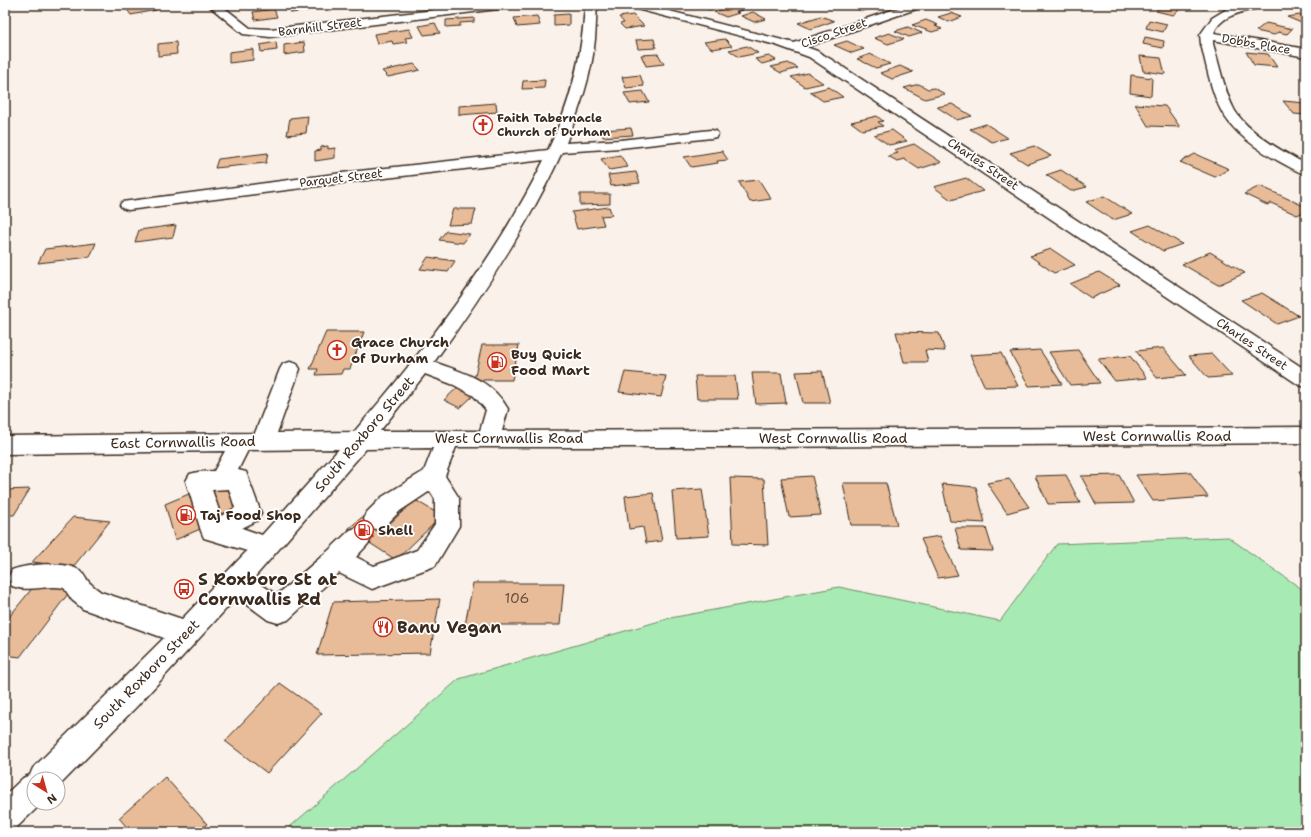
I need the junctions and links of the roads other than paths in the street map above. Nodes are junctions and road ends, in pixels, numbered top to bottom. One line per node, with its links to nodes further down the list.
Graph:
1 (214, 5): 2 (street, Barnhill Street)
2 (506, 5)
3 (591, 5): 11 (street, South Roxboro Street)
4 (634, 5): 8 (street, Charles Street)
5 (918, 5): 8 (street, Cisco Street)
6 (1257, 5): 7 (street)
7 (1206, 35): 9 (street, Dobbs Place); 12 (street)
8 (795, 47): 16 (street, Charles Street)
9 (1306, 53)
10 (711, 134): 11 (street, Parquet Street)
11 (556, 151): 13 (street, Parquet Street); 14 (street, South Roxboro Street)
12 (1306, 170)
13 (128, 206)
14 (421, 365): 19 (street); 20 (street, South Roxboro Street)
15 (290, 369): 21 (street)
16 (1306, 380)
17 (1306, 435): 19 (street, West Cornwallis Road)
18 (448, 438): 19 (street, West Cornwallis Road); 20 (street, West Cornwallis Road); 23 (street)
19 (489, 438)
20 (361, 440): 21 (street, East Cornwallis Road); 28 (street, South Roxboro Street)
21 (253, 441): 22 (street, East Cornwallis Road); 24 (street)
22 (5, 445)
23 (433, 477): 25 (street); 29 (street)
24 (221, 480): 26 (street); 26 (street)
25 (376, 519)
26 (213, 531): 28 (street)
27 (359, 537): 29 (street)
28 (266, 547): 31 (street, South Roxboro Street)
29 (338, 559): 31 (street)
30 (21, 578): 32 (street)
31 (235, 581): 32 (street, South Roxboro Street)
32 (187, 633): 33 (street, South Roxboro Street)
33 (52, 771)
34 (26, 797): 35 (street)
35 (5, 817)

